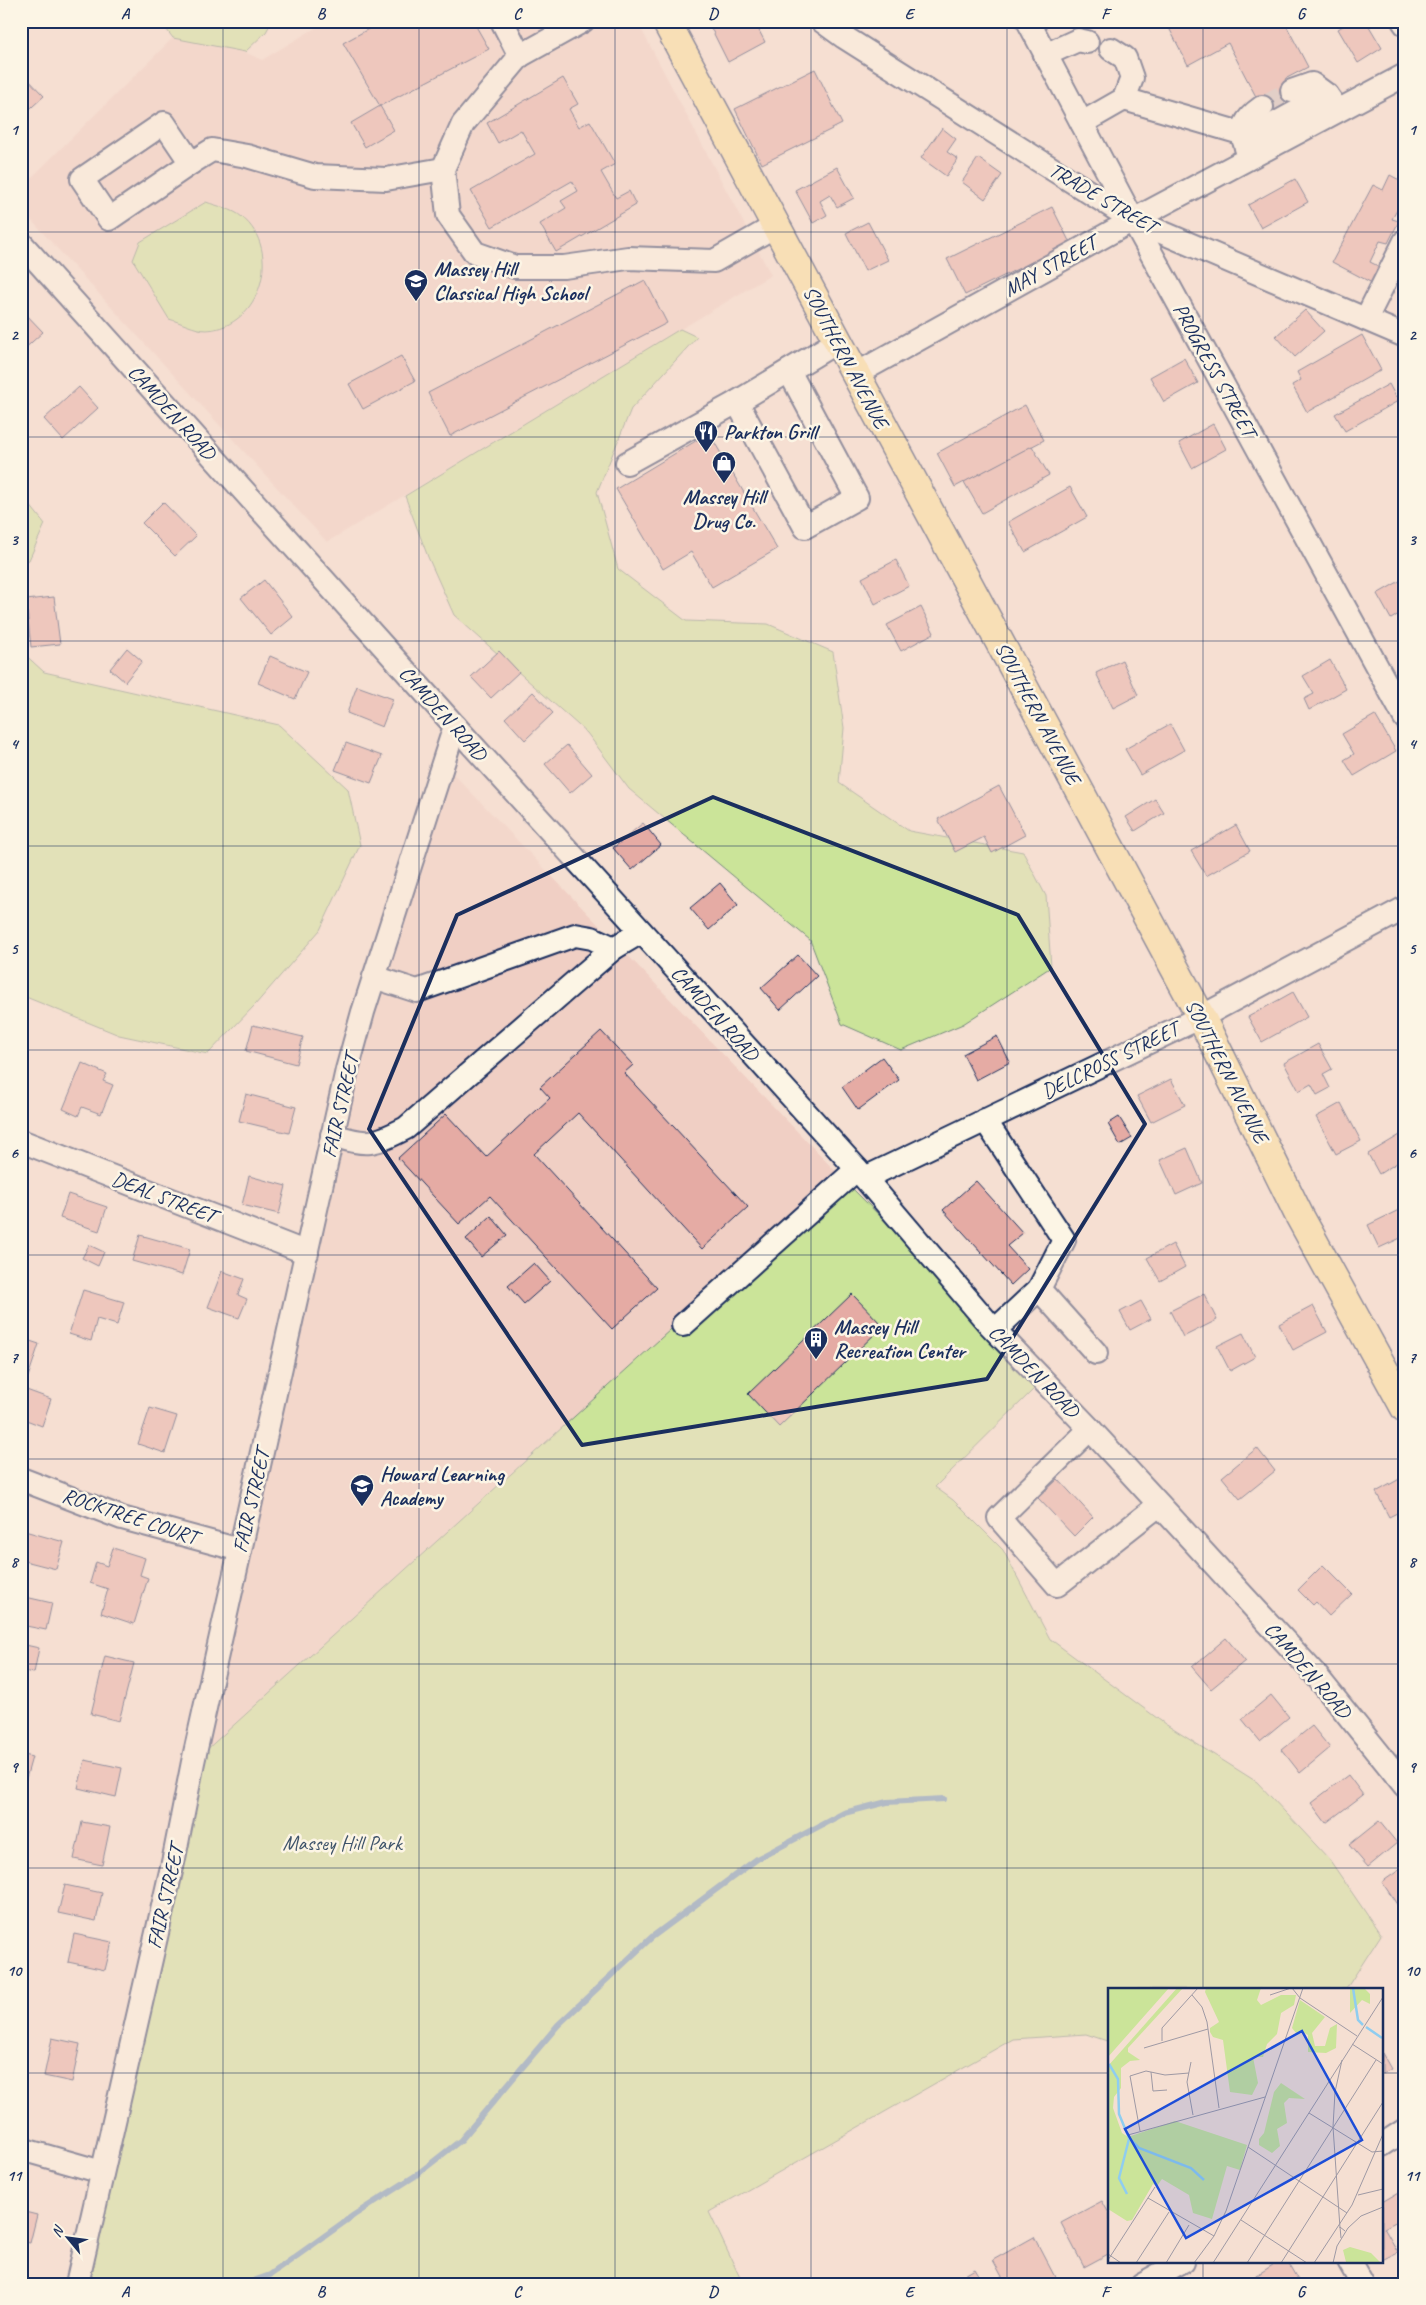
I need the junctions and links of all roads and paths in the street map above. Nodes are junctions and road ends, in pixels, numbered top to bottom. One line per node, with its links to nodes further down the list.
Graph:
1 (502, 21): 9 (street)
2 (583, 21): 9 (street)
3 (666, 21): 20 (main road, SOUTHERN AVENUE)
4 (822, 21): 19 (street, TRADE STREET)
5 (1028, 21): 8 (street, PROGRESS STREET)
6 (1088, 42): 8 (street)
7 (1112, 50): 12 (street)
8 (1046, 55): 15 (street, PROGRESS STREET)
9 (520, 56): 18 (street)
10 (1405, 75): 13 (street, MAY STREET)
11 (1292, 91): 13 (street)
12 (1124, 99): 15 (street); 16 (street)
13 (1333, 103): 16 (street, MAY STREET)
14 (1262, 107): 16 (street)
15 (1082, 123): 19 (street, PROGRESS STREET)
16 (1245, 144): 19 (street, MAY STREET)
17 (191, 163): 17 (street); 18 (street)
18 (443, 169): 20 (street)
19 (1133, 220): 23 (street, TRADE STREET); 27 (street, MAY STREET); 30 (street, PROGRESS STREET)
20 (777, 225): 25 (main road, SOUTHERN AVENUE)
21 (1405, 241): 23 (street)
22 (21, 243): 31 (street, CAMDEN ROAD)
23 (1366, 319): 24 (street, TRADE STREET)
24 (1405, 336)
25 (838, 341): 26 (street); 27 (main road, SOUTHERN AVENUE)
26 (789, 371): 28 (street); 28 (street)
27 (856, 374): 36 (main road, SOUTHERN AVENUE)
28 (737, 402): 29 (street)
29 (627, 463)
30 (1405, 718)
31 (455, 726): 33 (street, CAMDEN ROAD); 35 (street, FAIR STREET)
32 (1405, 908): 36 (street, DELCROSS STREET)
33 (641, 932): 34 (street); 40 (street, CAMDEN ROAD)
34 (614, 948): 35 (street); 38 (street)
35 (374, 978): 38 (street, FAIR STREET)
36 (1201, 1017): 37 (street, DELCROSS STREET); 46 (main road, SOUTHERN AVENUE)
37 (985, 1120): 40 (street, DELCROSS STREET); 42 (street)
38 (332, 1135): 41 (street, FAIR STREET)
39 (21, 1141): 41 (street, DEAL STREET)
40 (861, 1173): 43 (street, DELCROSS STREET); 44 (street, CAMDEN ROAD)
41 (307, 1253): 50 (street, FAIR STREET)
42 (1039, 1289): 44 (street); 45 (street)
43 (683, 1325)
44 (995, 1330): 47 (street, CAMDEN ROAD)
45 (1096, 1353)
46 (1405, 1408)
47 (1090, 1429): 49 (street, CAMDEN ROAD); 49 (street)
48 (21, 1479): 50 (street, ROCKTREE COURT)
49 (1159, 1505): 51 (street, CAMDEN ROAD)
50 (240, 1550): 55 (street, FAIR STREET)
51 (1405, 1786)
52 (1405, 2130): 53 (street)
53 (1384, 2144)
54 (21, 2150): 55 (street)
55 (102, 2172): 58 (street, FAIR STREET)
56 (1181, 2262): 59 (street)
57 (1350, 2262): 60 (street)
58 (77, 2284)
59 (1142, 2284)
60 (1362, 2284)

